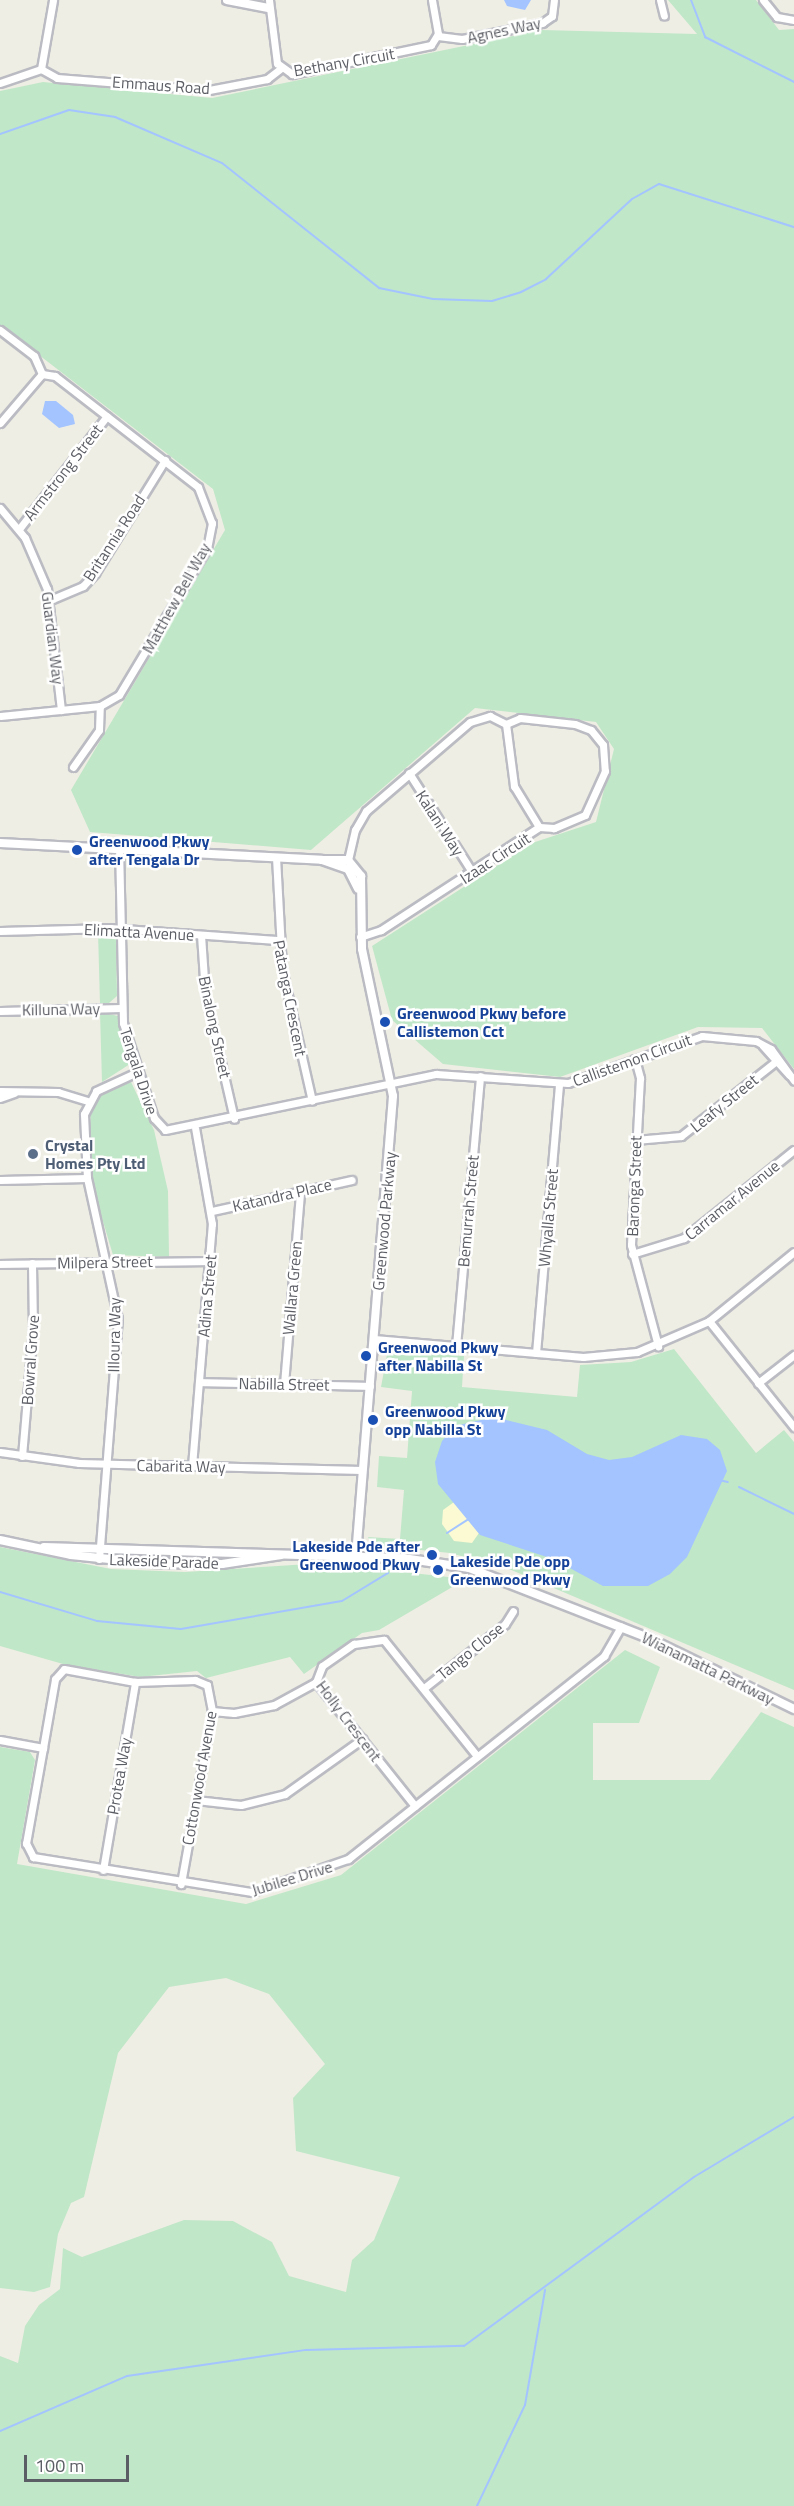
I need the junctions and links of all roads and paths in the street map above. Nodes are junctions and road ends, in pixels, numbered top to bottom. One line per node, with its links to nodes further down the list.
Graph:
1 (53, 0): 11 (street)
2 (228, 0): 7 (street)
3 (432, 0): 10 (street)
4 (554, 0): 10 (street, Agnes Way)
5 (660, 0): 8 (street)
6 (764, 0): 9 (street)
7 (269, 4): 12 (street, Bethany Circuit)
8 (664, 16)
9 (794, 20)
10 (438, 36): 12 (street, Bethany Circuit)
11 (40, 69): 12 (street, Emmaus Road); 13 (street)
12 (280, 69)
13 (0, 83)
14 (0, 330): 15 (street)
15 (42, 374): 16 (street, Matthew Bell Way); 17 (street)
16 (107, 416): 18 (street, Matthew Bell Way); 20 (street, Armstrong Street)
17 (0, 423)
18 (165, 460): 21 (street, Britannia Road); 22 (street, Matthew Bell Way)
19 (0, 508): 20 (street, Guardian Way)
20 (19, 528): 21 (street, Guardian Way)
21 (50, 600): 23 (street, Guardian Way)
22 (100, 706): 23 (street); 26 (street)
23 (61, 710): 24 (street)
24 (0, 716)
25 (506, 724): 27 (street, Izaac Circuit); 28 (street); 28 (street, Izaac Circuit)
26 (73, 767)
27 (409, 773): 33 (street, Izaac Circuit); 34 (street, Kalani Way)
28 (539, 827): 34 (street, Izaac Circuit)
29 (0, 843): 30 (street)
30 (119, 846): 31 (street); 36 (street, Tengala Drive)
31 (276, 857): 32 (street); 40 (street, Patanga Crescent)
32 (322, 860): 33 (street); 35 (street)
33 (348, 860): 35 (street, Greenwood Parkway)
34 (472, 872): 39 (street, Izaac Circuit)
35 (359, 890): 39 (street, Greenwood Parkway)
36 (120, 928): 37 (street, Elimatta Avenue); 38 (street, Elimatta Avenue); 41 (street, Tengala Drive)
37 (0, 931)
38 (201, 934): 40 (street, Elimatta Avenue); 56 (street, Binalong Street)
39 (360, 936): 49 (street, Greenwood Parkway)
40 (277, 940): 55 (street, Patanga Crescent)
41 (122, 1008): 42 (street, Killuna Way); 46 (street, Tengala Drive)
42 (0, 1011)
43 (763, 1046): 44 (street, Callistemon Circuit); 45 (street, Callistemon Circuit); 48 (street, Callistemon Circuit)
44 (635, 1059): 50 (street, Callistemon Circuit); 58 (street, Baronga Street)
45 (775, 1062): 48 (street, Callistemon Circuit); 58 (street, Leafy Street)
46 (137, 1072): 54 (street); 57 (street, Tengala Drive)
47 (480, 1076): 49 (street, Callistemon Circuit); 50 (street, Callistemon Circuit); 73 (street, Bemurrah Street)
48 (791, 1078)
49 (392, 1083): 55 (street, Tengala Drive); 72 (street, Greenwood Parkway)
50 (559, 1084): 75 (street, Whyalla Street)
51 (0, 1091): 52 (street)
52 (16, 1092): 53 (street); 54 (street)
53 (0, 1098)
54 (87, 1101): 60 (street, Illoura Way)
55 (312, 1101): 56 (street, Tengala Drive)
56 (234, 1119): 57 (street, Tengala Drive)
57 (195, 1128): 64 (street, Adina Street)
58 (635, 1140): 66 (street, Baronga Street)
59 (794, 1150): 66 (street, Carramar Avenue)
60 (87, 1178): 61 (street); 67 (street, Illoura Way)
61 (0, 1180)
62 (352, 1180): 63 (street, Katandra Place)
63 (300, 1191): 64 (street, Katandra Place); 79 (street, Wallara Green)
64 (212, 1211): 68 (street, Adina Street)
65 (794, 1252): 71 (street)
66 (632, 1254): 74 (street, Baronga Street)
67 (108, 1261): 68 (street, Milpera Street); 69 (street, Milpera Street); 84 (street, Illoura Way)
68 (210, 1262): 77 (street, Adina Street)
69 (32, 1263): 70 (street, Milpera Street); 83 (street, Bowral Grove)
70 (0, 1264)
71 (709, 1321): 74 (street); 78 (street)
72 (374, 1339): 73 (street); 80 (street, Greenwood Parkway)
73 (456, 1346): 75 (street)
74 (658, 1346): 75 (street)
75 (536, 1353)
76 (794, 1355): 78 (street)
77 (199, 1382): 79 (street, Nabilla Street); 85 (street, Adina Street)
78 (759, 1383): 81 (street)
79 (284, 1384): 80 (street, Nabilla Street)
80 (370, 1386): 86 (street, Greenwood Parkway)
81 (794, 1427)
82 (0, 1452): 83 (street, Cabarita Way)
83 (22, 1456): 84 (street, Cabarita Way)
84 (106, 1464): 85 (street, Cabarita Way); 89 (street, Illoura Way)
85 (192, 1466): 86 (street, Cabarita Way)
86 (362, 1470): 91 (street, Greenwood Parkway)
87 (0, 1540): 88 (street, Lakeside Parade)
88 (44, 1547): 89 (street, Lakeside Parade); 92 (street, Lakeside Parade)
89 (100, 1548): 90 (street, Lakeside Parade); 92 (street, Illoura Way)
90 (285, 1554): 91 (street, Lakeside Parade); 92 (street, Lakeside Parade)
91 (356, 1556): 94 (street, Lakeside Parade)
92 (99, 1559)
93 (513, 1611): 97 (street, Tango Close)
94 (621, 1627): 98 (street, Wianamatta Parkway); 103 (street, Jubilee Drive)
95 (135, 1682): 99 (street, Cottonwood Avenue); 102 (street, Cottonwood Avenue); 106 (street, Protea Way)
96 (316, 1682): 97 (street, Holly Crescent); 99 (street); 100 (street, Holly Crescent)
97 (424, 1688): 103 (street, Holly Crescent)
98 (794, 1709)
99 (212, 1711): 104 (street, Cottonwood Avenue)
100 (362, 1739): 104 (street); 105 (street, Holly Crescent)
101 (0, 1740): 102 (street)
102 (43, 1748): 106 (street, Jubilee Drive)
103 (477, 1756): 105 (street, Jubilee Drive)
104 (196, 1800): 107 (street, Cottonwood Avenue)
105 (415, 1806): 107 (street, Jubilee Drive)
106 (103, 1870): 107 (street, Jubilee Drive)
107 (181, 1884)

